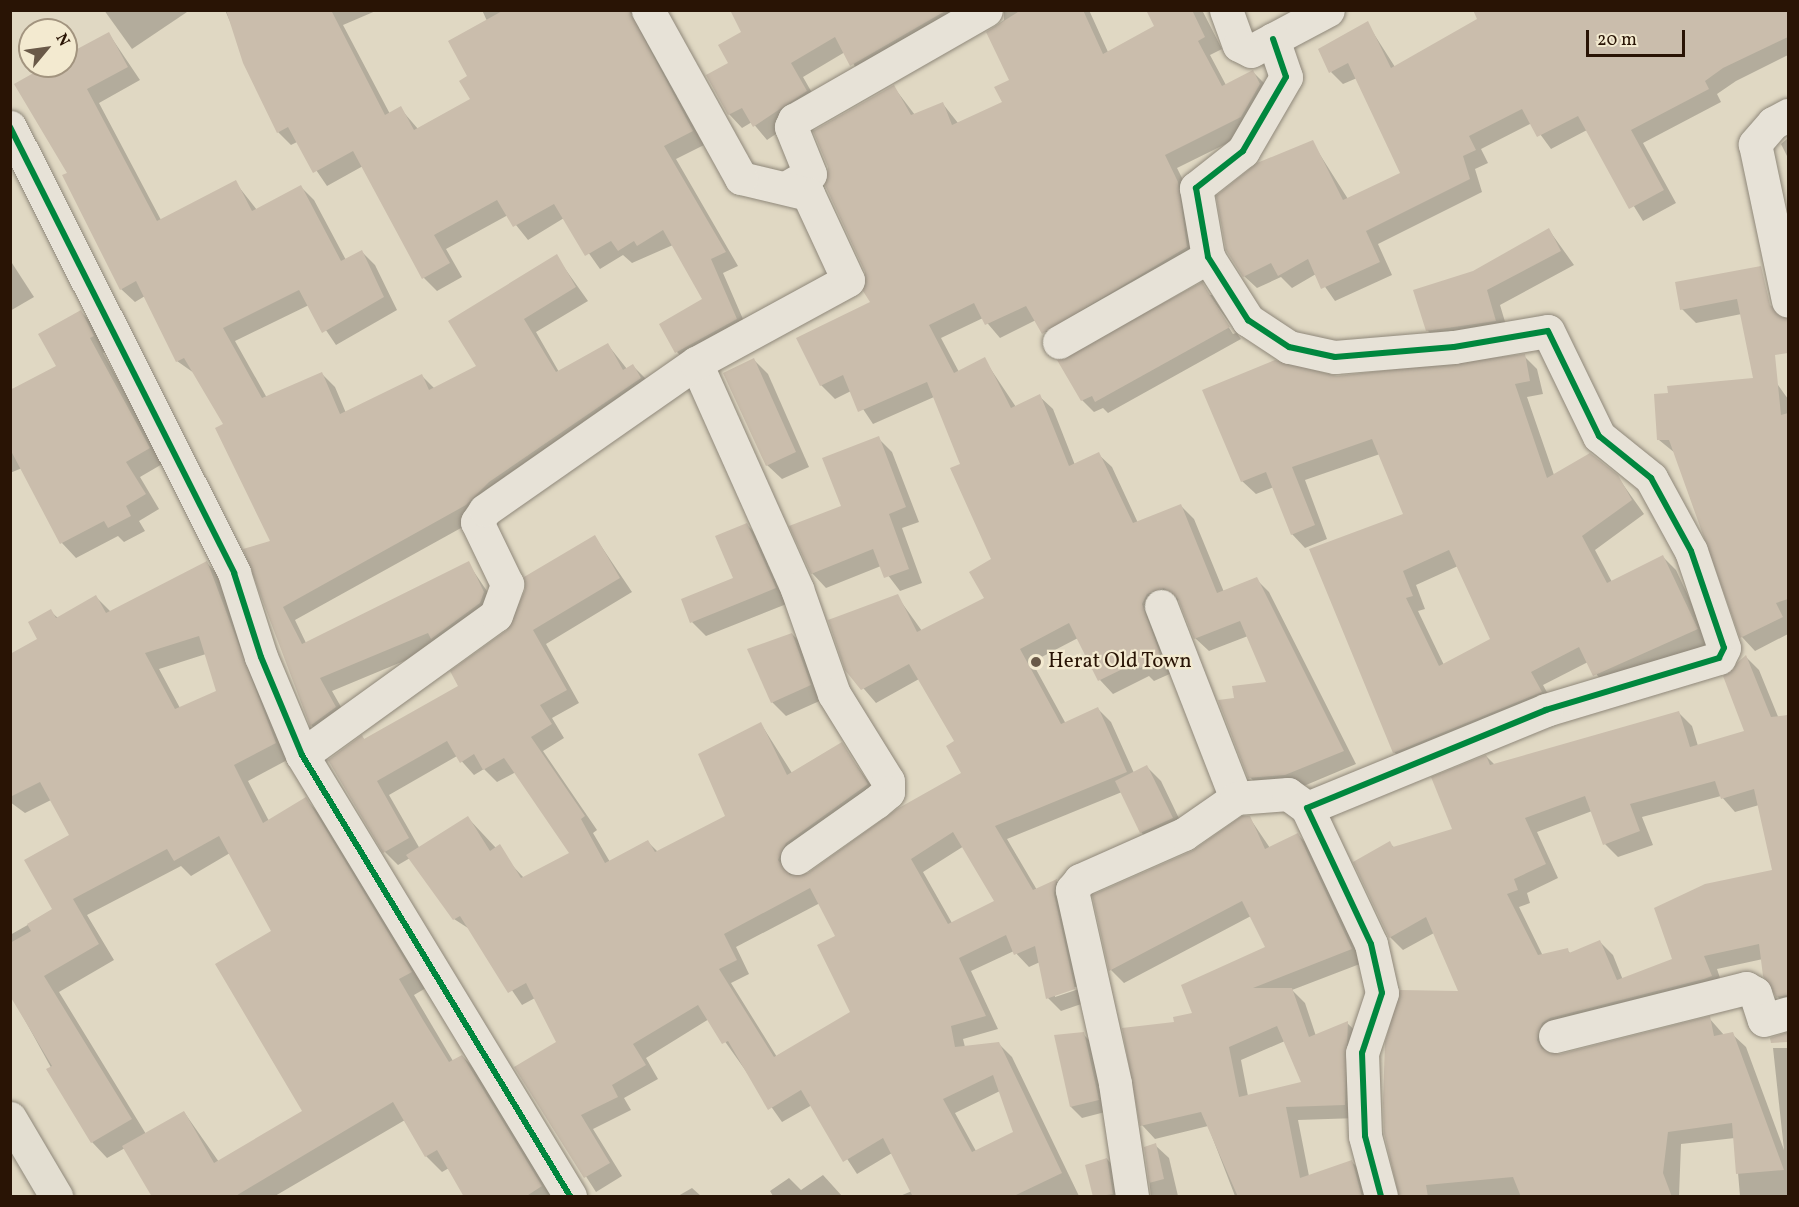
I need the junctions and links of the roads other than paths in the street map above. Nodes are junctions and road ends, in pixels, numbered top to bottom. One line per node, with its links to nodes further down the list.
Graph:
1 (648, 10): 8 (street)
2 (986, 10): 8 (street)
3 (1226, 10): 5 (street)
4 (1328, 10): 5 (street)
5 (1274, 39): 9 (street)
6 (1788, 115): 10 (street)
7 (10, 127): 14 (street)
8 (789, 186): 12 (street)
9 (1208, 257): 11 (street); 16 (street)
10 (1788, 301)
11 (1059, 342)
12 (696, 363): 14 (street); 17 (street)
13 (1161, 606): 15 (street)
14 (302, 755): 22 (street)
15 (1236, 798): 16 (street); 23 (street)
16 (1307, 808): 24 (street)
17 (797, 858)
18 (1788, 1013): 19 (street)
19 (1555, 1036)
20 (10, 1118): 21 (main road)
21 (56, 1197)
22 (570, 1197)
23 (1132, 1197)
24 (1381, 1197)

